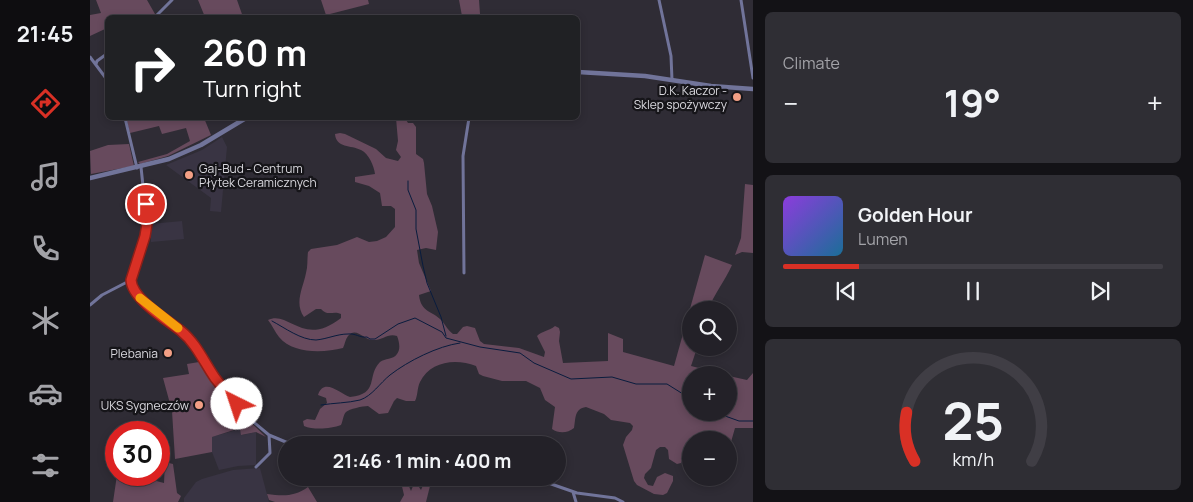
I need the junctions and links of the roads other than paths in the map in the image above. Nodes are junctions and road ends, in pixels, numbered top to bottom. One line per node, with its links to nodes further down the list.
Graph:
1 (172, 0): 4 (street)
2 (659, 0): 11 (street)
3 (740, 0): 10 (street)
4 (157, 15)
5 (105, 55): 7 (street)
6 (90, 57): 7 (street)
7 (96, 64): 9 (street)
8 (580, 72): 11 (street)
9 (105, 77)
10 (753, 78)
11 (672, 80): 12 (street)
12 (753, 89)
13 (126, 120): 16 (street)
14 (243, 120): 16 (street)
15 (469, 120): 18 (street)
16 (139, 168): 17 (street); 19 (street)
17 (90, 178)
18 (464, 273)
19 (131, 280): 20 (street); 21 (street)
20 (90, 305)
21 (269, 435): 22 (street); 23 (street)
22 (278, 439)
23 (256, 467)
24 (558, 486): 25 (street)
25 (573, 491): 26 (street); 27 (street)
26 (576, 502)
27 (623, 502)

